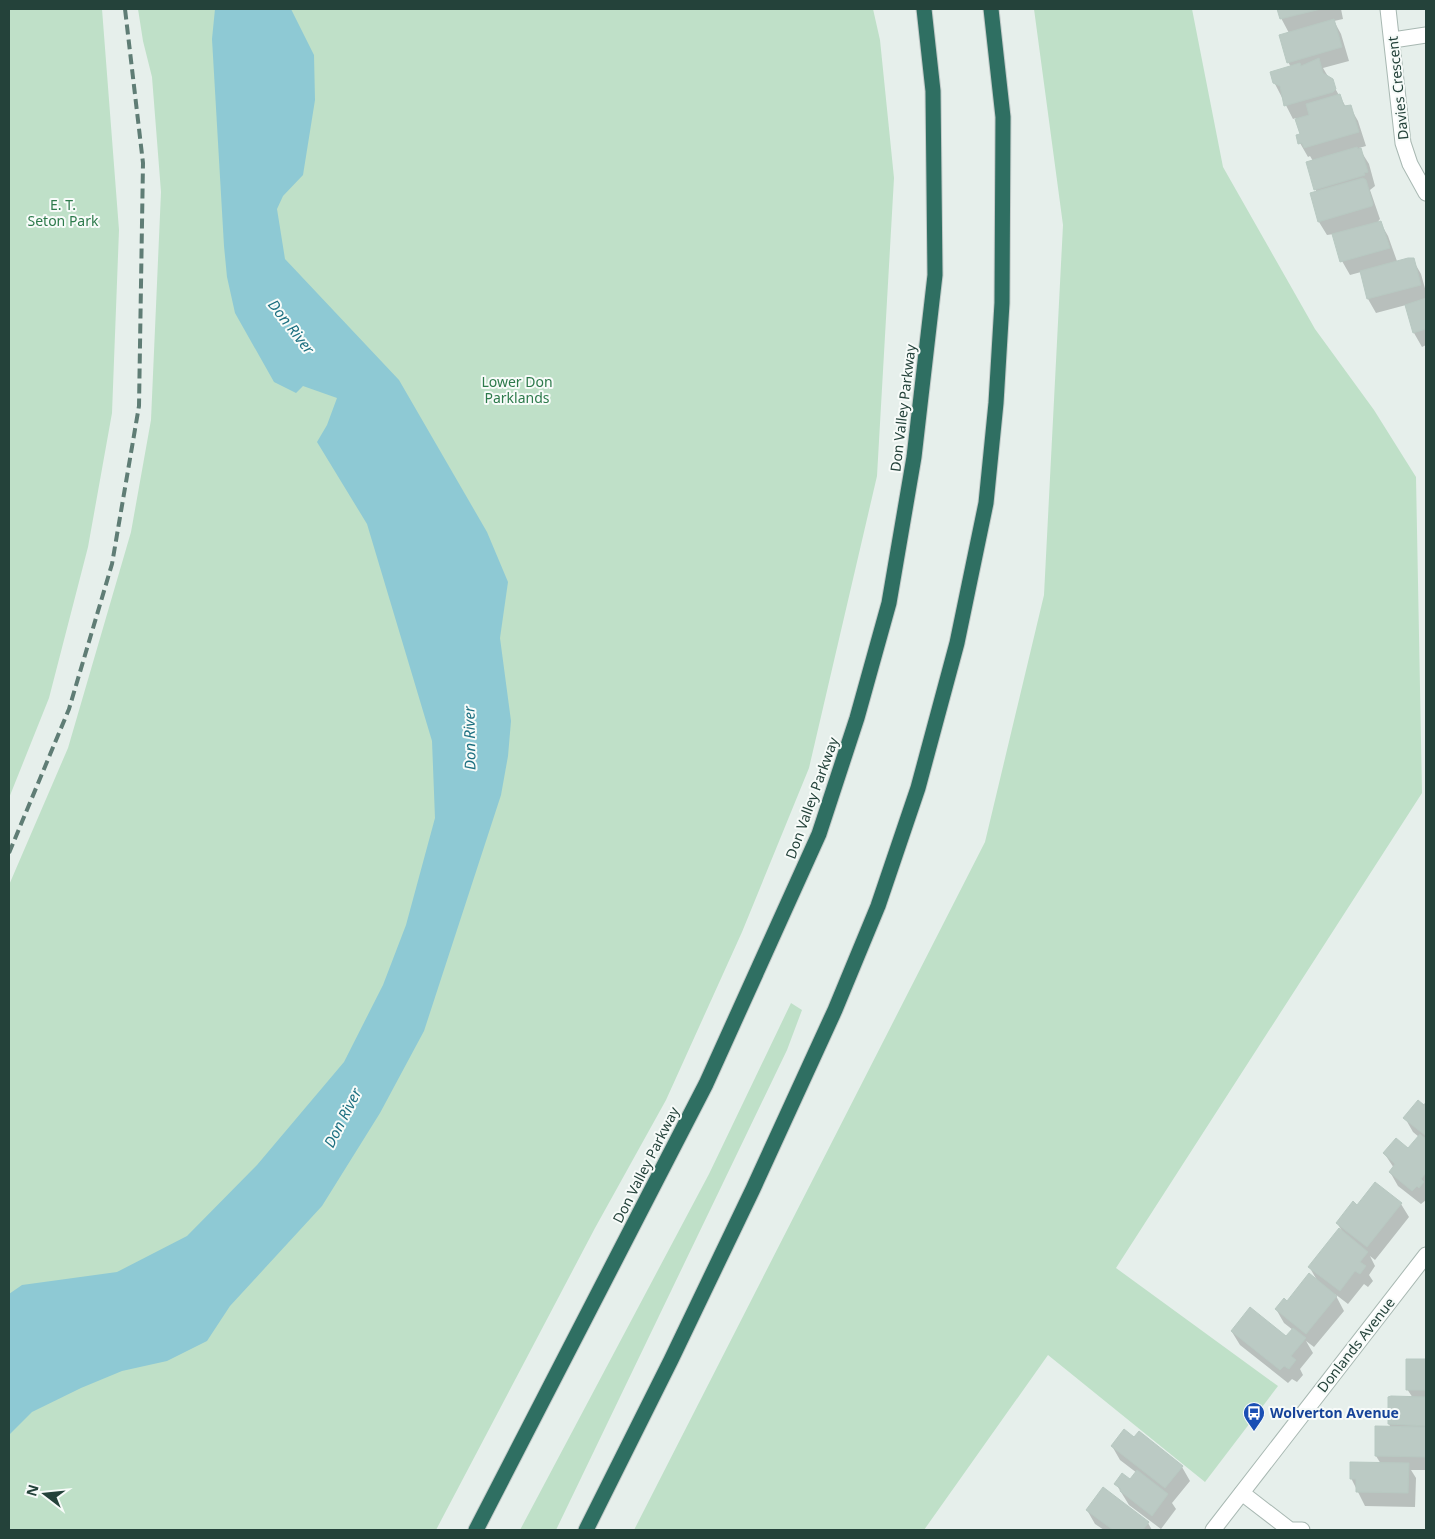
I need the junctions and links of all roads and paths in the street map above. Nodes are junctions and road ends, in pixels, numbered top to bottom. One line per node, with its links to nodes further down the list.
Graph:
1 (924, 9): 9 (highway, Don Valley Parkway)
2 (991, 9): 10 (highway)
3 (1388, 9): 5 (street, Davies Crescent)
4 (1426, 35): 5 (street)
5 (1393, 40): 6 (street, Davies Crescent)
6 (1426, 192)
7 (1426, 1255): 8 (street, Donlands Avenue)
8 (1242, 1493): 11 (street, Donlands Avenue); 12 (street)
9 (476, 1530)
10 (586, 1530)
11 (1213, 1530)
12 (1302, 1530)

